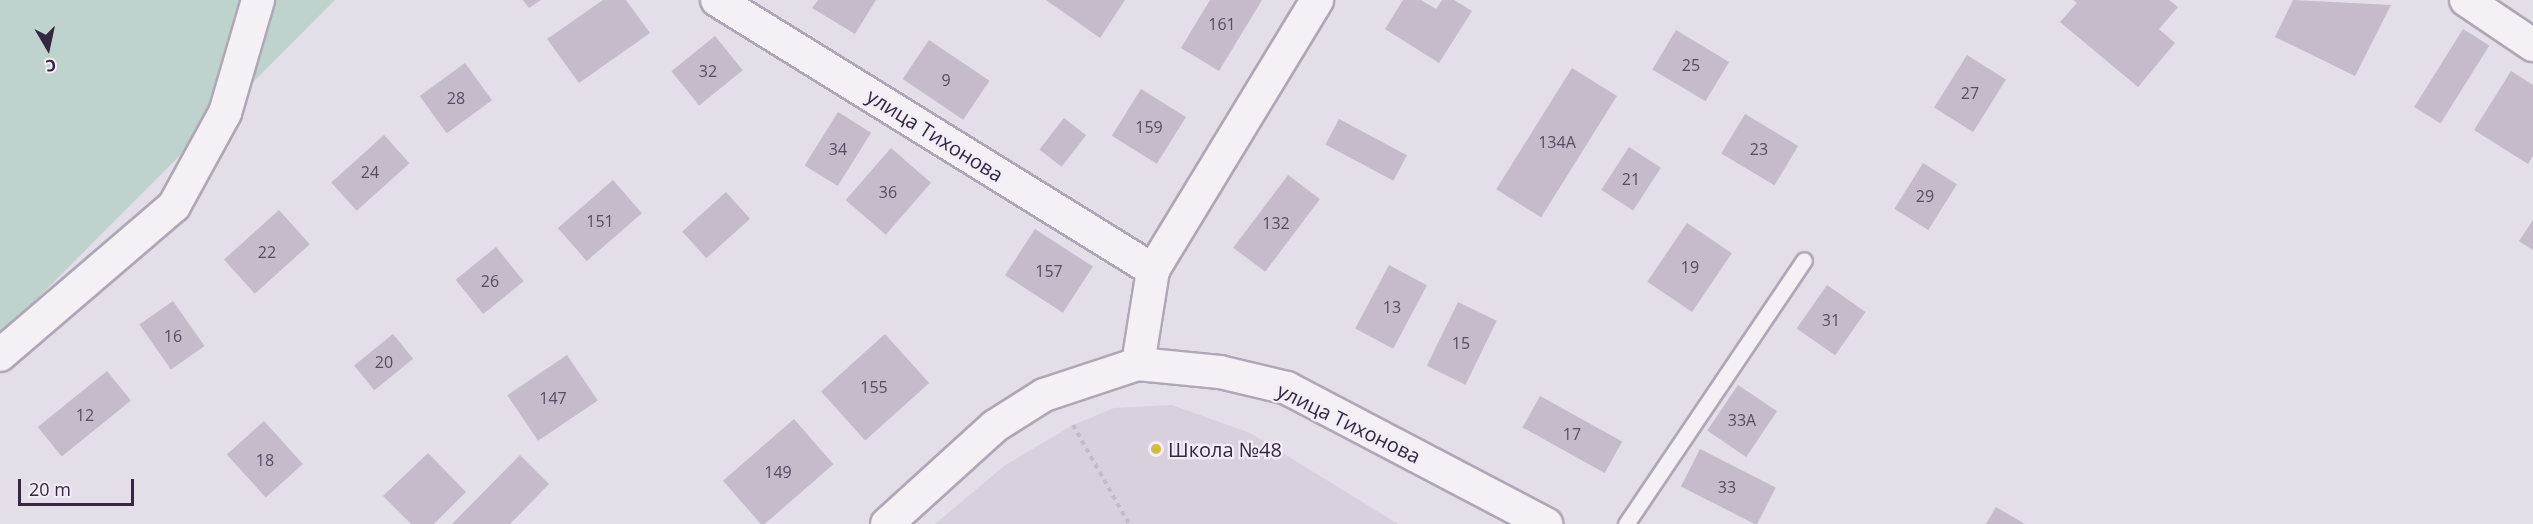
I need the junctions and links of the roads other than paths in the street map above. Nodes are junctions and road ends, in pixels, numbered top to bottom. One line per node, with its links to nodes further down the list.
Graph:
1 (258, 0): 8 (street)
2 (717, 0): 7 (street, улица Тихонова)
3 (1317, 0): 7 (street)
4 (2466, 0): 5 (street)
5 (2533, 45)
6 (1804, 260): 12 (lane)
7 (1153, 270): 9 (street)
8 (0, 355)
9 (1138, 364): 10 (street); 11 (street, улица Тихонова)
10 (887, 524)
11 (1546, 524)
12 (1626, 524)

